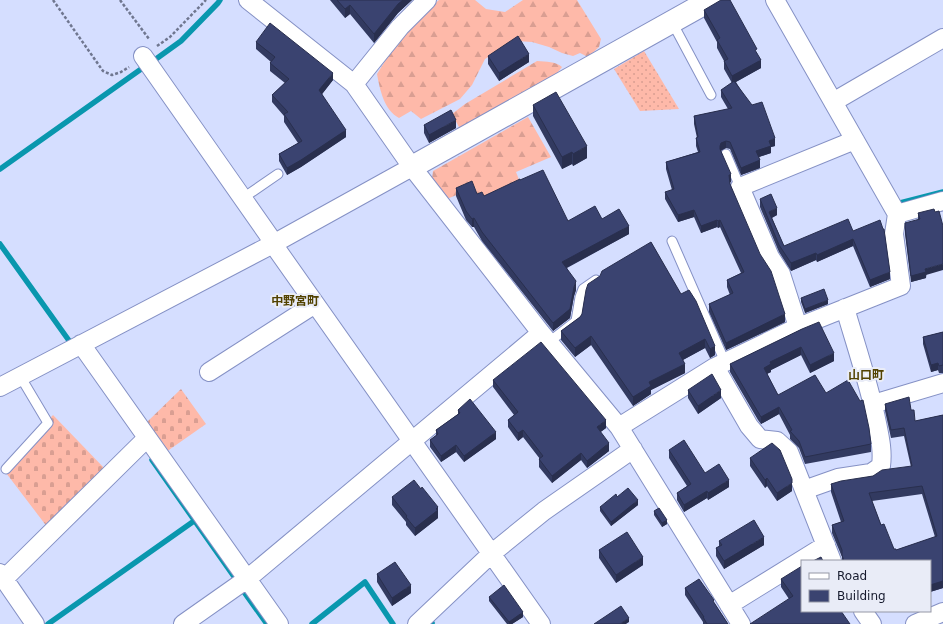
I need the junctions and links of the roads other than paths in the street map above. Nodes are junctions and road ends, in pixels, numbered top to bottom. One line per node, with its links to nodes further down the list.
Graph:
1 (427, 0): 8 (street)
2 (775, 0): 10 (street)
3 (251, 1): 8 (street)
4 (701, 2): 5 (street)
5 (672, 22): 9 (lane); 13 (street)
6 (943, 38): 10 (street)
7 (149, 52): 16 (street)
8 (354, 84): 13 (street)
9 (711, 95)
10 (833, 102): 11 (street)
11 (855, 140): 15 (street); 18 (street)
12 (726, 154): 15 (lane)
13 (412, 167): 20 (street); 25 (street)
14 (278, 174): 16 (lane)
15 (740, 188): 24 (street)
16 (243, 198): 20 (street)
17 (943, 201): 18 (street)
18 (897, 214): 23 (street)
19 (672, 241): 27 (lane)
20 (273, 243): 22 (street); 26 (street)
21 (596, 280): 25 (lane)
22 (315, 304): 28 (street); 35 (street)
23 (845, 308): 24 (street); 32 (street)
24 (798, 327): 27 (street)
25 (545, 338): 33 (street); 35 (street)
26 (81, 344): 29 (street); 34 (street)
27 (720, 364): 33 (street); 38 (street)
28 (209, 372)
29 (20, 376): 31 (street); 37 (lane)
30 (943, 383): 32 (street)
31 (0, 386)
32 (873, 404): 38 (street)
33 (619, 427): 36 (street)
34 (147, 438): 43 (street); 44 (street)
35 (412, 441): 40 (street); 44 (street)
36 (633, 449): 40 (street); 45 (street)
37 (6, 469)
38 (804, 490): 39 (street)
39 (829, 553): 41 (street)
40 (491, 554): 51 (street); 52 (street)
41 (816, 560)
42 (801, 568): 45 (street)
43 (2, 576): 48 (street)
44 (247, 579): 49 (street); 50 (street)
45 (729, 605): 53 (street)
46 (864, 612): 54 (street)
47 (943, 612): 55 (street)
48 (35, 624)
49 (183, 624)
50 (279, 624)
51 (417, 624)
52 (541, 624)
53 (741, 624)
54 (872, 624)
55 (915, 624)

